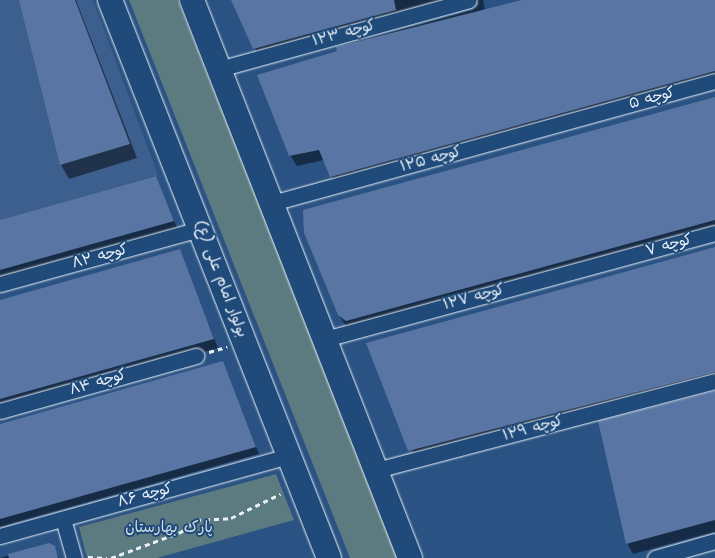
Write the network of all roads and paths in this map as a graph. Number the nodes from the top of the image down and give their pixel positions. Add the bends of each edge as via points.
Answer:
1 (110, 0) edge
2 (192, 0) edge
3 (469, 0) edge
4 (219, 69) junction
5 (715, 82) edge
6 (590, 116) joint
7 (272, 203) junction
8 (200, 229) junction
9 (715, 233) edge
10 (623, 258) joint
11 (0, 284) edge
12 (325, 339) junction
13 (245, 343) junction
14 (196, 356) joint
15 (715, 381) edge
16 (0, 411) edge
17 (289, 456) junction
18 (376, 470) junction
19 (280, 494) dead end
20 (64, 519) junction
21 (0, 536) edge
22 (715, 541) edge
23 (74, 558) edge
24 (111, 558) edge
25 (329, 558) edge
26 (410, 558) edge
27 (655, 558) edge

1 - 8 main road, بولوار امام علی (ع)
2 - 4 main road
3 - 4 street, کوچه ۱۲۳
4 - 7 main road
5 - 6 street, کوچه ۵
6 - 7 street, کوچه ۱۲۵
7 - 12 main road
8 - 11 street, کوچه ۸۲
8 - 13 main road, بولوار امام علی (ع)
9 - 10 street, کوچه ۷
10 - 12 street, کوچه ۱۲۷
12 - 18 main road
13 - 14 path
13 - 17 main road, بولوار امام علی (ع)
14 - 16 street, کوچه ۸۴
15 - 18 street, کوچه ۱۲۹
17 - 20 street, کوچه ۸۶
17 - 25 main road, بولوار امام علی (ع)
18 - 26 main road
19 - 24 path via 242,515 196,520 181,532
20 - 21 street, کوچه ۸۶
20 - 23 street
22 - 27 street

